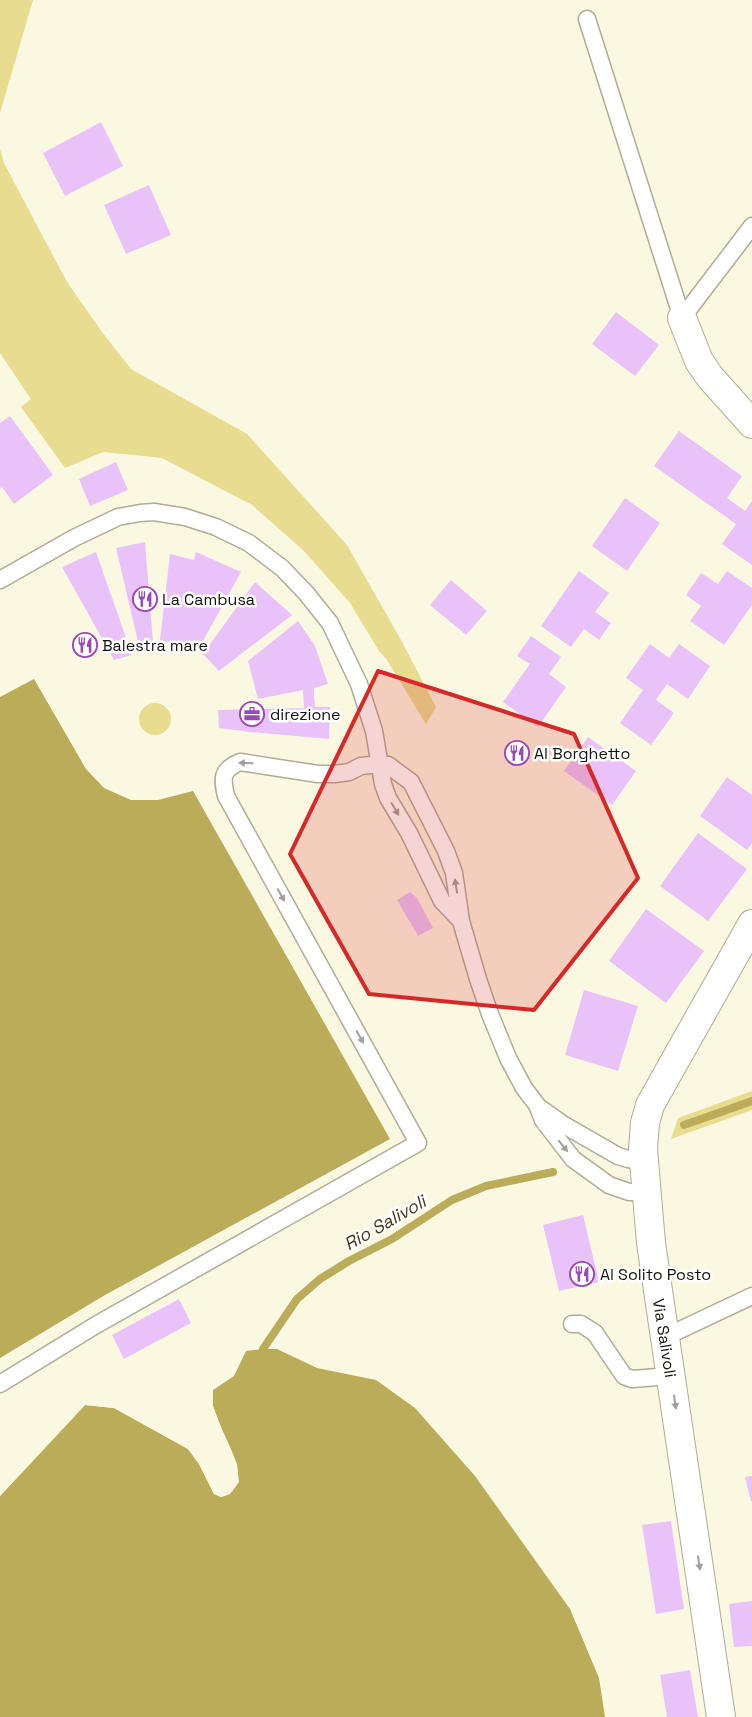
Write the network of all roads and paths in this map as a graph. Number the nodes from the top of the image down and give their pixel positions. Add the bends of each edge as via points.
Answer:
1 (587, 19) dead end
2 (752, 226) edge
3 (682, 318) junction
4 (752, 424) edge
5 (1, 580) edge
6 (379, 764) junction
7 (460, 921) junction
8 (752, 924) edge
9 (537, 1105) junction
10 (643, 1161) junction
11 (646, 1192) junction
12 (752, 1296) edge
13 (572, 1324) dead end
14 (664, 1337) junction
15 (671, 1376) junction
16 (0, 1384) edge
17 (721, 1717) edge

1 - 3 lane
2 - 3 lane
3 - 4 street via 699,361
5 - 6 lane via 74,538 118,517 140,512 184,517 216,527 249,543 282,568 330,624 359,684 374,731
6 -> 7 lane via 388,798 410,833 442,901
7 -> 6 lane via 454,873 420,798 411,782 388,765
6 -> 16 lane via 361,766 349,772 318,774 240,762 225,772 222,781 226,796 418,1143 96,1325
7 - 9 lane via 508,1058
8 - 10 street, Via Salivoli via 650,1105 645,1123
9 - 10 lane via 564,1125 618,1156
9 -> 11 lane via 543,1120 573,1159 609,1185 629,1192
10 - 11 street, Via Salivoli
11 - 14 street, Via Salivoli
12 - 14 lane
13 - 15 lane via 581,1324 595,1333 624,1376 632,1380
14 - 15 street, Via Salivoli
15 -> 17 street, Via Salivoli

